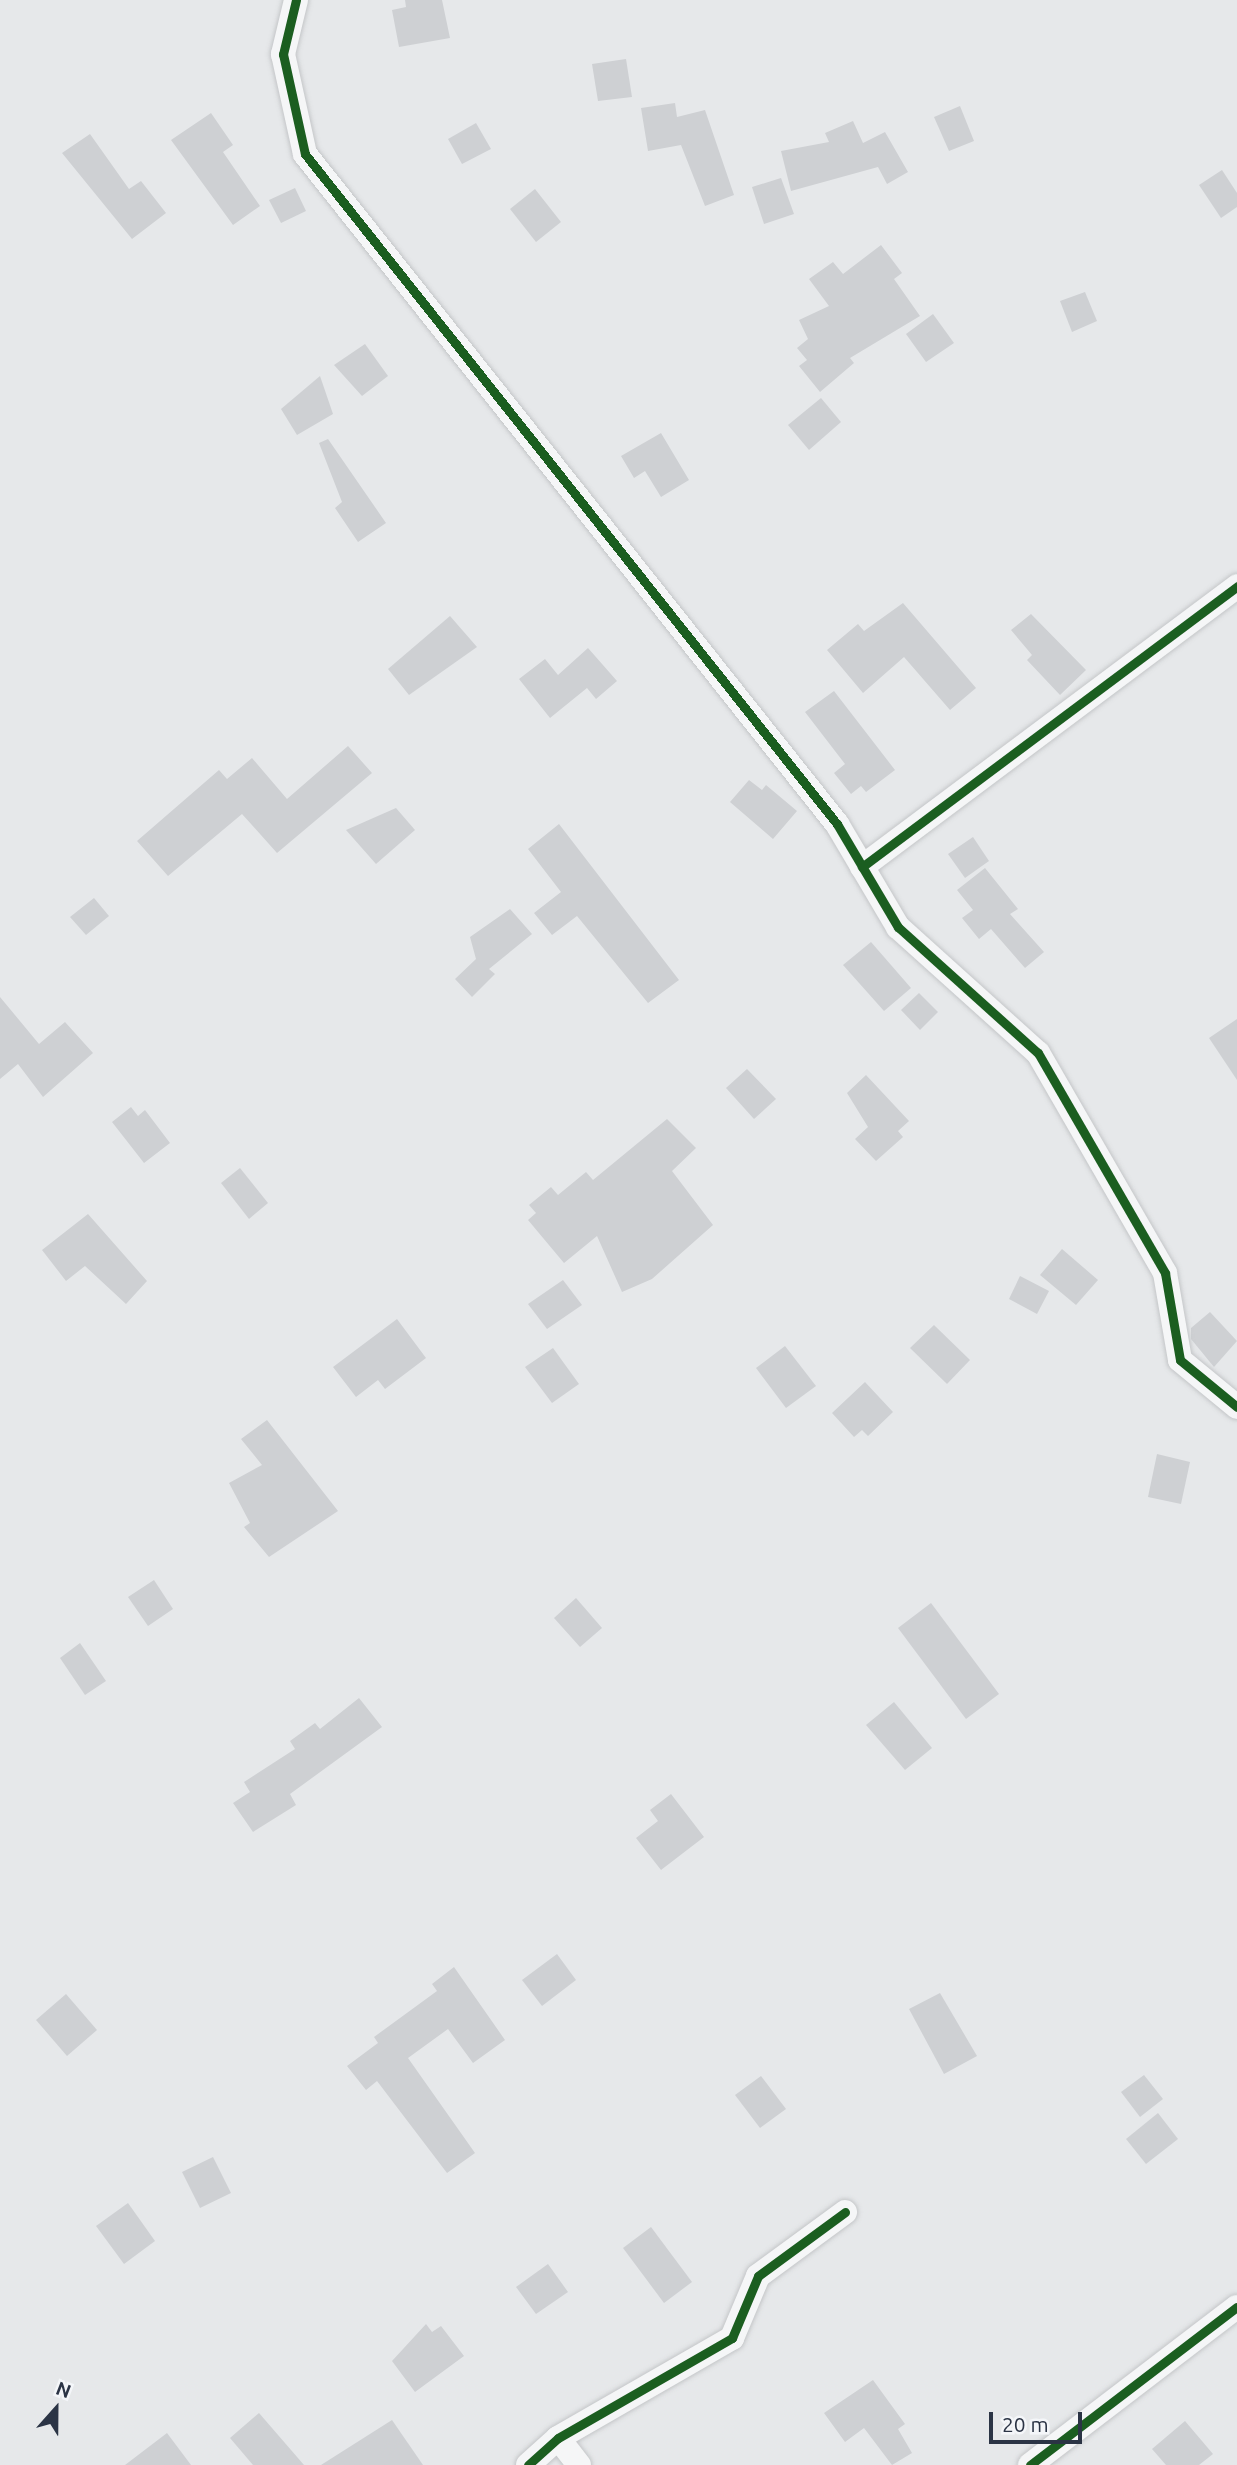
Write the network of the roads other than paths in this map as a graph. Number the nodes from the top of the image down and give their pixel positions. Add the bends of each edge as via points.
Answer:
1 (296, 0) edge
2 (1237, 586) edge
3 (862, 867) junction
4 (1237, 1407) edge
5 (845, 2212) dead end
6 (1237, 2307) edge
7 (558, 2438) junction
8 (528, 2465) edge
9 (579, 2465) edge
10 (1030, 2465) edge

1 - 3 street via 283,54 305,154 837,824
2 - 3 street
3 - 4 street via 898,927 1038,1053 1165,1273 1180,1360
5 - 7 street via 758,2276 732,2338
6 - 10 street
7 - 8 street
7 - 9 street

